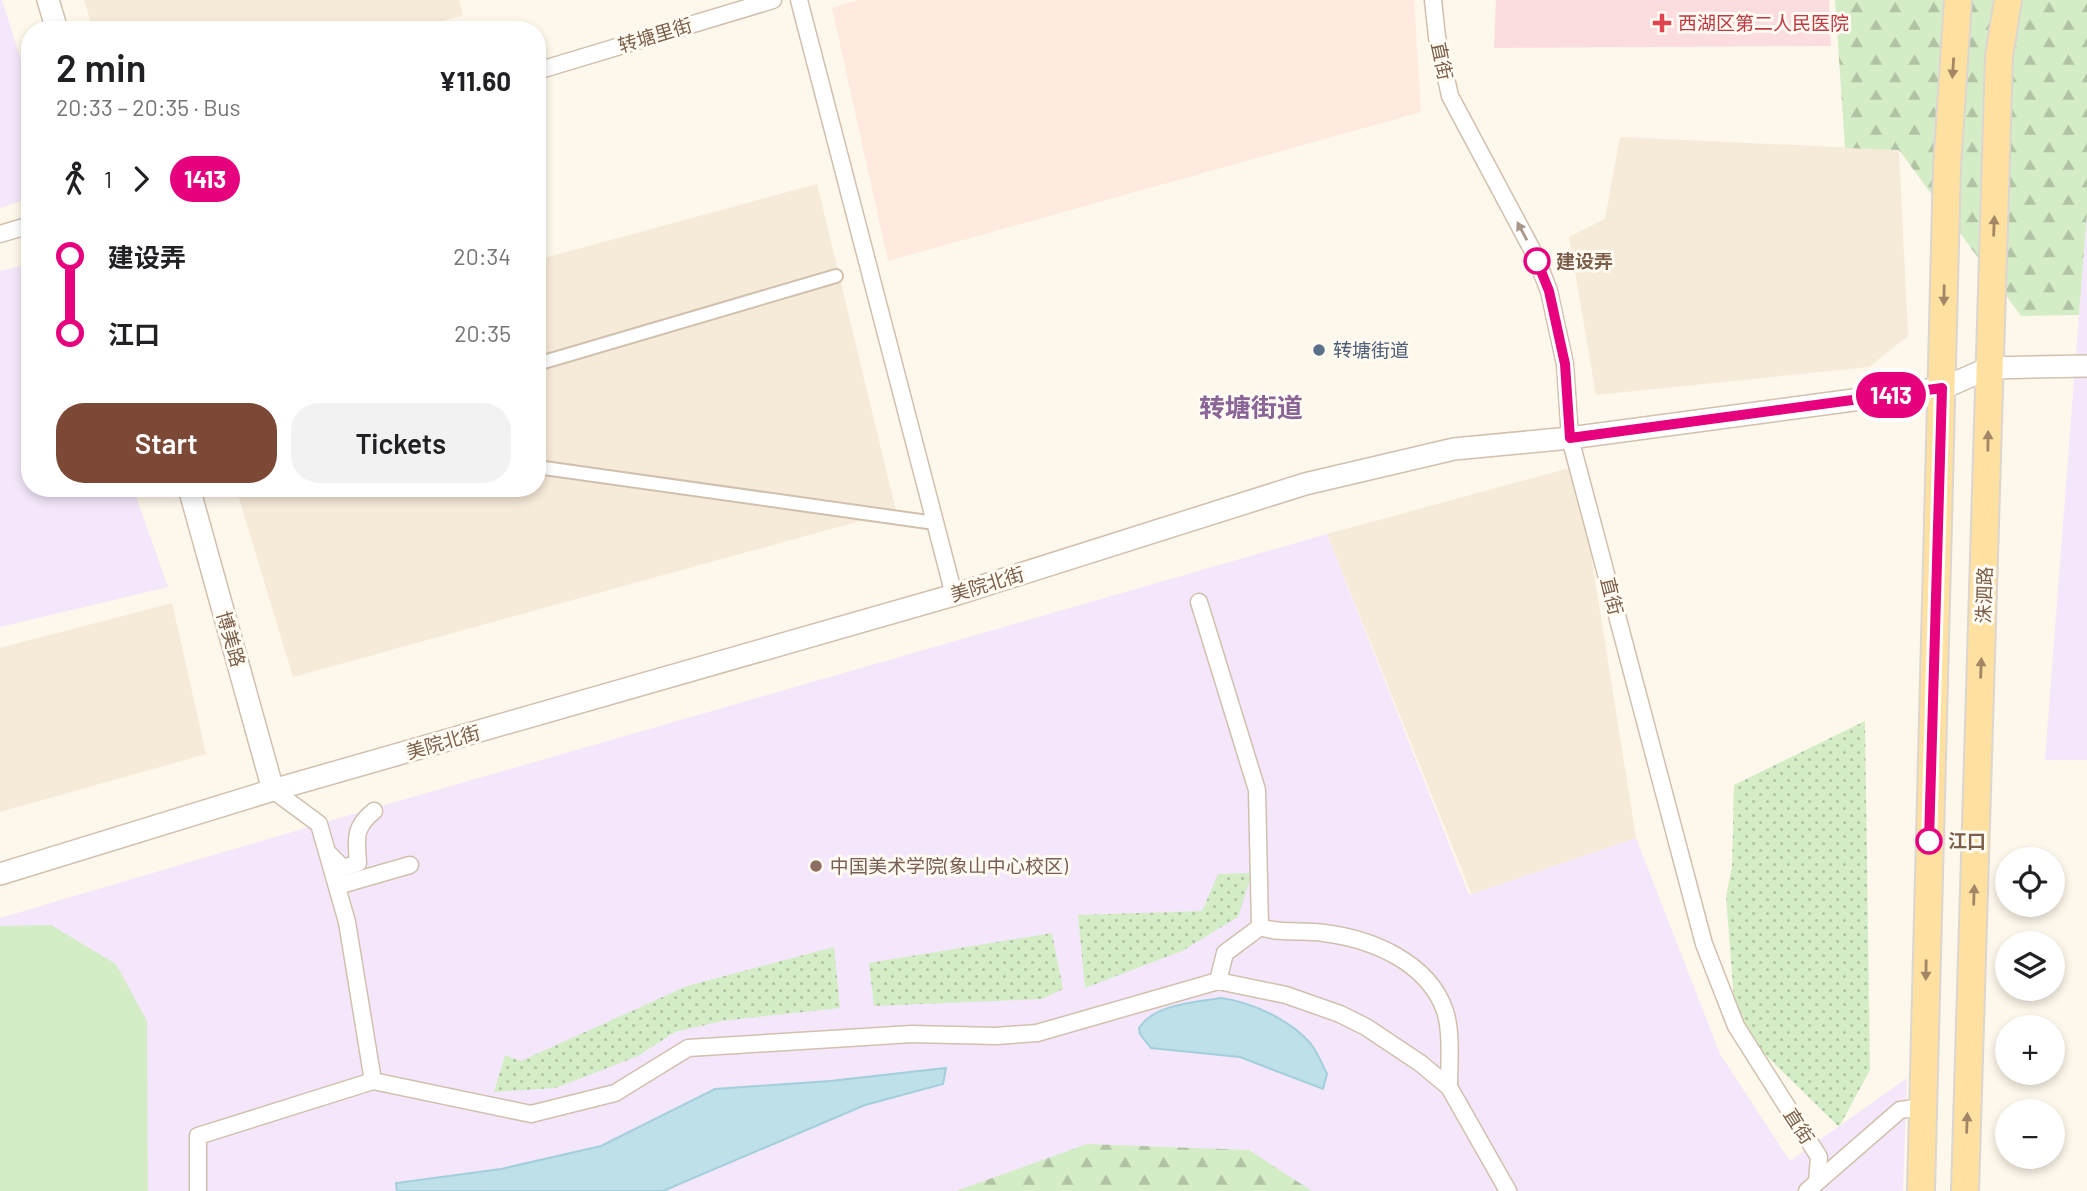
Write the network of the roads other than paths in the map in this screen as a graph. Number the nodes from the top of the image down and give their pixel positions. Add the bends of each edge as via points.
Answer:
1 (48, 0) edge
2 (773, 0) edge
3 (799, 0) edge
4 (1433, 0) edge
5 (1958, 0) edge
6 (2008, 0) edge
7 (54, 21) edge
8 (546, 68) edge
9 (21, 228) edge
10 (0, 234) edge
11 (836, 276) dead end
12 (546, 362) edge
13 (2087, 366) edge
14 (1989, 368) junction
15 (1942, 388) junction
16 (1570, 438) junction
17 (546, 468) edge
18 (192, 497) edge
19 (935, 523) junction
20 (954, 595) junction
21 (1199, 602) dead end
22 (273, 790) junction
23 (374, 811) dead end
24 (327, 852) junction
25 (410, 865) dead end
26 (0, 874) edge
27 (337, 886) junction
28 (1260, 927) junction
29 (1218, 981) junction
30 (373, 1081) junction
31 (1449, 1087) junction
32 (1923, 1107) junction
33 (1812, 1187) edge
34 (198, 1191) edge
35 (1508, 1191) edge
36 (1921, 1191) edge
37 (1965, 1191) edge

1 - 7 street
2 - 8 street, 转塘里街
3 - 19 street
16 -> 4 street, 直街 via 1565,364 1549,291 1536,257 1450,96
5 -> 15 main road via 1947,167
14 -> 6 main road, 洙泗路 via 1999,56
9 - 10 street
11 - 12 street
13 - 14 street
14 - 15 street, 美院北街
37 -> 14 main road, 洙泗路
15 - 16 street, 美院北街
15 -> 32 main road
16 - 20 street, 美院北街 via 1454,449 1305,484
16 - 33 street, 直街 via 1704,944 1736,1026 1819,1157
17 - 19 street
18 - 22 street, 博美路
19 - 20 street
20 - 22 street, 美院北街
21 - 28 street via 1256,790
22 - 24 street via 319,824
22 - 26 street, 美院北街
23 - 24 street via 361,821 356,838 358,863 343,867
24 - 27 street
25 - 27 street
27 - 30 street
28 - 29 street via 1225,953
28 - 31 street via 1364,940 1395,954 1433,987 1446,1013
29 - 30 street via 1037,1033 912,1034 688,1048 615,1093 531,1114
29 - 31 street via 1286,995 1340,1014 1366,1027
30 - 34 street via 198,1136
31 - 35 street
32 - 33 street via 1900,1110
32 - 36 main road

